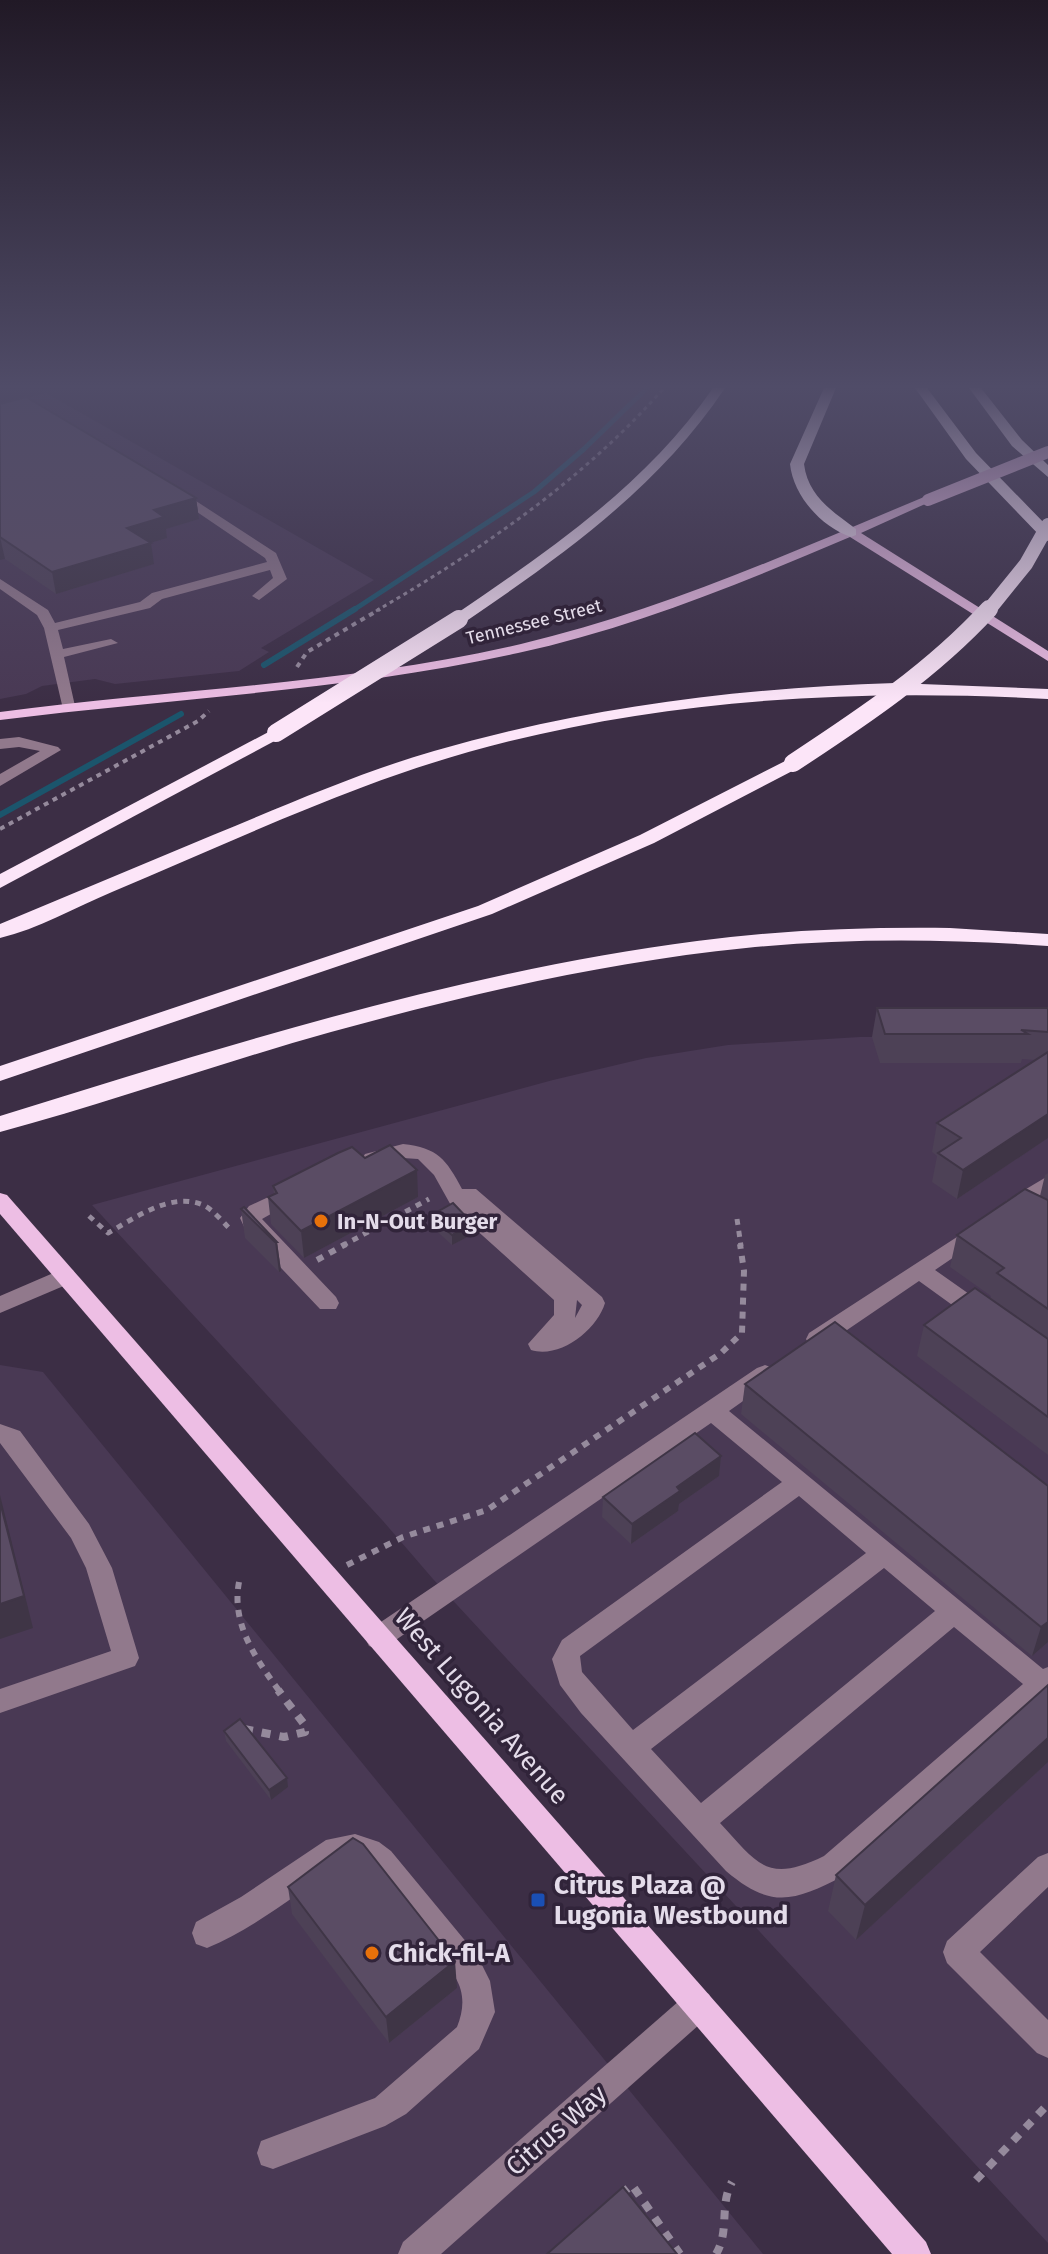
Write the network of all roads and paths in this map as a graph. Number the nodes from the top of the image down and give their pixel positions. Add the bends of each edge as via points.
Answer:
1 (178, 493) edge
2 (551, 493) edge
3 (625, 493) edge
4 (806, 493) edge
5 (945, 493) edge
6 (1007, 493) edge
7 (1048, 525) edge
8 (851, 532) junction
9 (1048, 536) edge
10 (276, 564) junction
11 (0, 583) edge
12 (259, 596) dead end
13 (51, 628) junction
14 (111, 643) dead end
15 (57, 654) junction
16 (1048, 657) edge
17 (297, 667) dead end
18 (1048, 694) edge
19 (215, 705) dead end
20 (68, 706) junction
21 (0, 716) edge
22 (0, 744) edge
23 (48, 749) junction
24 (0, 766) edge
25 (0, 781) edge
26 (0, 829) edge
27 (0, 882) edge
28 (0, 932) edge
29 (1048, 940) edge
30 (0, 1074) edge
31 (0, 1124) edge
32 (353, 1164) edge
33 (442, 1171) junction
34 (1048, 1183) edge
35 (312, 1184) edge
36 (0, 1200) edge
37 (1015, 1205) junction
38 (737, 1219) dead end
39 (1037, 1220) edge
40 (920, 1270) junction
41 (65, 1276) junction
42 (328, 1303) dead end
43 (0, 1305) edge
44 (837, 1325) junction
45 (997, 1325) edge
46 (862, 1344) edge
47 (712, 1410) junction
48 (0, 1433) edge
49 (799, 1483) junction
50 (884, 1553) junction
51 (324, 1577) junction
52 (239, 1582) dead end
53 (954, 1611) junction
54 (378, 1638) junction
55 (1045, 1682) edge
56 (0, 1701) edge
57 (232, 1730) edge
58 (631, 1748) junction
59 (699, 1822) junction
60 (1048, 1867) edge
61 (207, 1933) dead end
62 (698, 2005) junction
63 (1048, 2042) edge
64 (1048, 2104) edge
65 (273, 2153) dead end
66 (976, 2180) dead end
67 (732, 2182) dead end
68 (610, 2204) edge
69 (415, 2254) edge
70 (680, 2254) edge
71 (716, 2254) edge
72 (914, 2254) edge

1 - 10 street
2 - 17 path via 431,577 307,652
3 - 27 highway, bridge via 535,567 276,733
4 - 8 highway
5 - 8 main road, Tennessee Street, bridge
6 - 9 highway
7 - 30 highway, bridge via 1018,575 952,648 915,682 793,763 647,839 485,910
8 - 16 main road
8 - 20 main road, Tennessee Street via 645,612 518,649 337,678
10 - 12 street via 280,579
10 - 13 street
11 - 13 street via 43,613
13 - 15 street
14 - 15 street
15 - 20 street
18 - 28 highway via 790,692 646,709 500,738 357,783
19 - 26 path via 198,721
20 - 21 main road, Tennessee Street
22 - 23 street
23 - 24 street
23 - 25 street
29 - 31 highway via 877,935 652,953 413,1004
32 - 33 street via 413,1151 424,1153
33 - 33 street via 581,1289 594,1303 587,1320 563,1337 539,1344 567,1316 564,1296 460,1204
34 - 37 street
35 - 42 street via 251,1218
36 - 41 main road, West Lugonia Avenue
37 - 39 street
37 - 40 street
38 - 51 path via 744,1271 742,1333 721,1353 487,1510 403,1537
40 - 44 street
40 - 45 street
41 - 43 street
41 - 51 main road, West Lugonia Avenue
44 - 46 street
44 - 47 street
47 - 49 street
47 - 54 street
48 - 56 street via 12,1438 80,1531 99,1568 126,1658
49 - 50 street
49 - 58 street via 571,1648 565,1659 570,1677
50 - 53 street
50 - 58 street
51 - 54 main road, West Lugonia Avenue
52 - 57 path via 234,1594 254,1654 305,1732 289,1739
53 - 55 street
53 - 59 street
54 - 62 main road, West Lugonia Avenue
55 - 59 street via 834,1866 804,1880 781,1886 759,1881
58 - 59 street
60 - 63 street via 958,1952
61 - 65 street via 329,1853 355,1848 381,1861 475,1981 479,2012 468,2038 395,2103
62 - 69 street, Citrus Way
62 - 72 main road, West Lugonia Avenue
64 - 66 path
67 - 71 path via 725,2191 725,2242
68 - 70 path via 632,2185

